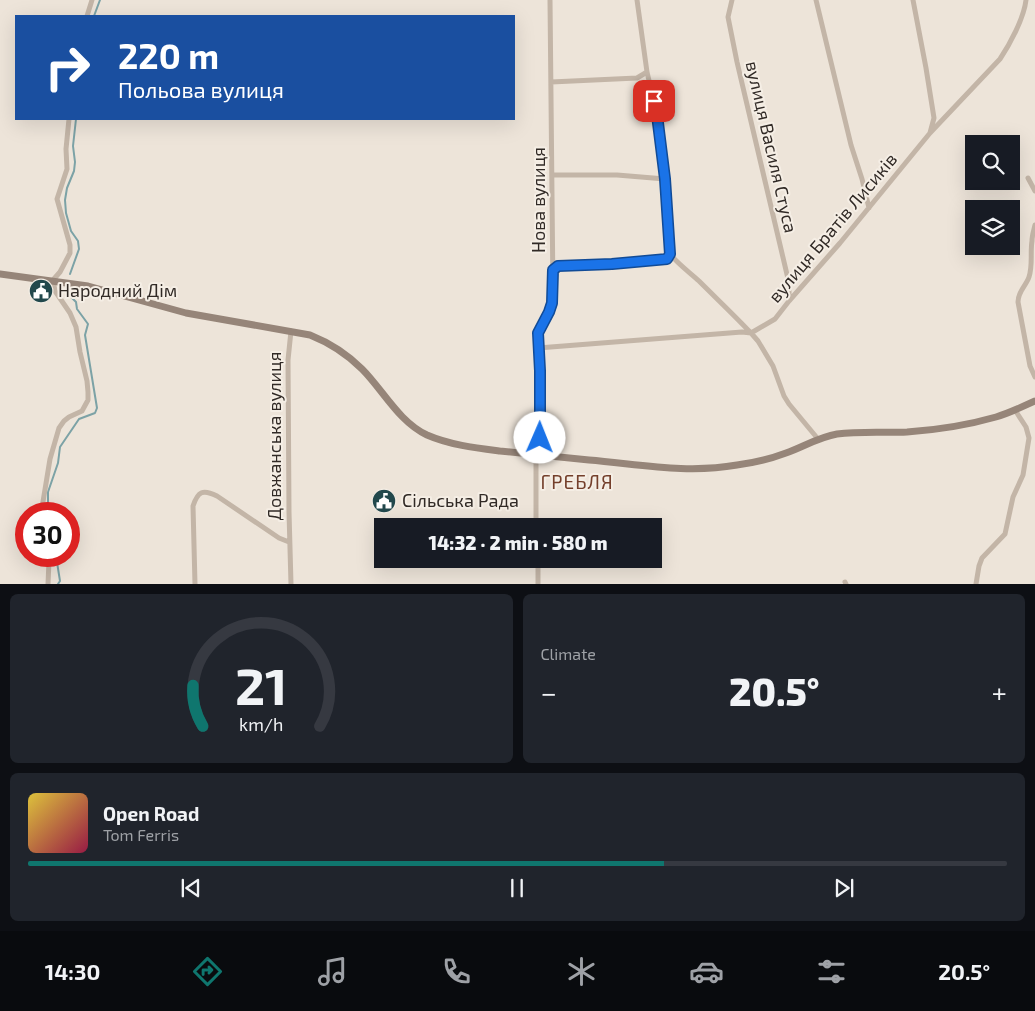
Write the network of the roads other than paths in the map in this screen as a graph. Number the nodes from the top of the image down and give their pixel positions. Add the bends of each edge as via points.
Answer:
1 (92, 0) edge
2 (550, 0) edge
3 (637, 0) edge
4 (732, 0) edge
5 (816, 0) edge
6 (913, 0) edge
7 (1026, 0) edge
8 (87, 15) edge
9 (648, 72) junction
10 (551, 82) junction
11 (69, 120) edge
12 (930, 133) junction
13 (552, 175) junction
14 (1028, 178) dead end
15 (665, 179) junction
16 (1035, 191) edge
17 (869, 208) junction
18 (1035, 225) edge
19 (669, 256) junction
20 (553, 270) junction
21 (0, 274) edge
22 (53, 280) junction
23 (789, 300) junction
24 (291, 331) junction
25 (751, 333) junction
26 (538, 348) junction
27 (1035, 377) edge
28 (1035, 400) edge
29 (1016, 410) junction
30 (818, 440) junction
31 (537, 455) junction
32 (43, 502) edge
33 (536, 518) edge
34 (290, 542) junction
35 (48, 567) edge
36 (538, 568) edge
37 (48, 584) edge
38 (195, 584) edge
39 (291, 584) edge
40 (538, 584) edge
41 (976, 584) edge

1 - 8 street
2 - 10 street, Нова вулиця
3 - 9 street
4 - 23 street, вулиця Василя Стуса via 728,17 789,283
5 - 17 street
6 - 12 street via 934,118
7 - 12 street, вулиця Братів Лисиків via 1000,59
9 - 10 street via 637,78
9 - 15 street
10 - 13 street, Нова вулиця
11 - 22 street via 67,169 57,200 70,253
12 - 17 street, вулиця Братів Лисиків
13 - 15 street
13 - 20 street, Нова вулиця
14 - 16 street
15 - 19 street
17 - 23 street, вулиця Братів Лисиків
18 - 27 street via 1030,274 1018,295 1018,302
19 - 20 street via 612,264 558,266
19 - 25 street
20 - 26 street, Нова вулиця via 552,303 538,333
21 - 22 main road
22 - 24 main road via 88,286 186,313
22 - 32 street via 55,291 76,328 88,400 82,411 69,417 59,428
23 - 25 street, вулиця Братів Лисиків via 774,319
24 - 31 main road via 328,343 347,356 402,416 427,435 456,444
24 - 34 street, Довжанська вулиця via 288,360
25 - 26 street
25 - 30 street via 765,350 784,396
26 - 31 street, Нова вулиця
28 - 29 main road
29 - 30 main road via 936,429 836,434
29 - 41 street via 1029,438 1023,475 1013,497 1005,534 982,558
30 - 31 main road via 772,457 706,469 687,470
31 - 33 street, Нова вулиця
34 - 38 street, Довжанська вулиця via 210,492 199,494 193,506
34 - 39 street, Довжанська вулиця
35 - 37 street
36 - 40 street

